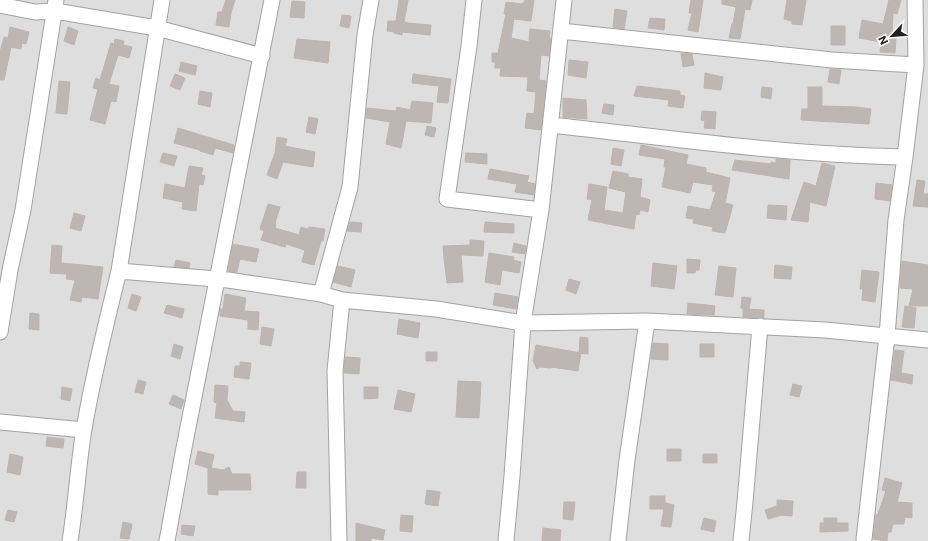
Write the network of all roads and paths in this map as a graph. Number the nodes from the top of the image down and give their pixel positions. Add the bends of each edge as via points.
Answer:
1 (162, 0) edge
2 (272, 0) edge
3 (371, 0) edge
4 (474, 0) edge
5 (564, 0) edge
6 (916, 0) edge
7 (0, 6) edge
8 (56, 6) edge
9 (157, 28) junction
10 (561, 31) junction
11 (262, 56) junction
12 (916, 65) junction
13 (551, 125) junction
14 (905, 157) junction
15 (541, 210) junction
16 (119, 270) junction
17 (217, 278) junction
18 (321, 294) junction
19 (342, 300) junction
20 (647, 321) junction
21 (523, 322) junction
22 (760, 326) junction
23 (0, 332) edge
24 (886, 336) junction
25 (928, 340) edge
26 (0, 422) edge
27 (84, 430) junction
28 (864, 539) dead end
29 (70, 541) edge
30 (167, 541) edge
31 (339, 541) edge
32 (506, 541) edge
33 (618, 541) edge
34 (741, 541) edge

1 - 9 street
2 - 11 street
3 - 18 street via 364,35 350,187
4 - 15 street via 447,199
5 - 10 street
6 - 12 street
7 - 8 street via 35,12
8 - 9 street
8 - 23 street via 23,210
9 - 11 street
9 - 16 street
10 - 12 street via 832,60
10 - 13 street
11 - 17 street
12 - 14 street
13 - 14 street via 711,143 858,156
13 - 15 street
14 - 24 street via 896,220
15 - 21 street
16 - 17 street
16 - 27 street
17 - 18 street
17 - 30 street
18 - 19 street
19 - 21 street via 436,309
19 - 31 street via 335,371
20 - 21 street
20 - 22 street
20 - 33 street
21 - 32 street
22 - 24 street
22 - 34 street
24 - 25 street
24 - 28 street
26 - 27 street
27 - 29 street

